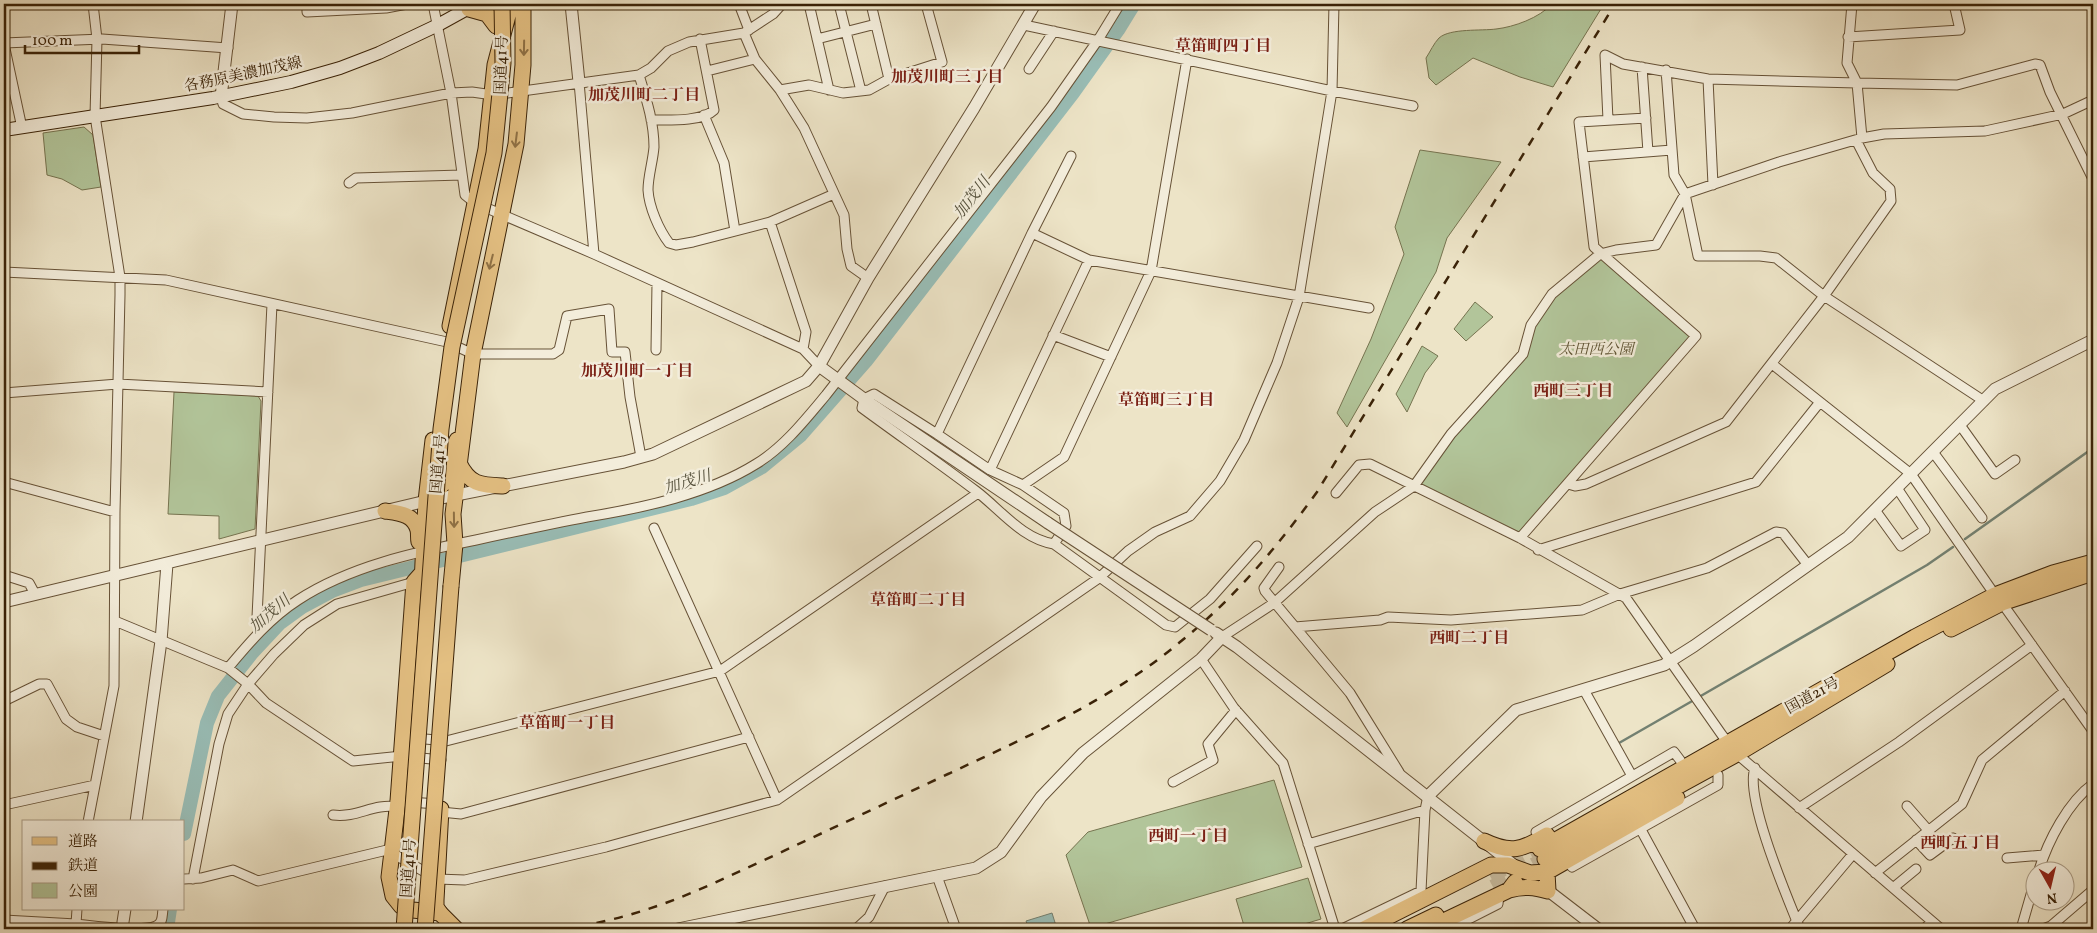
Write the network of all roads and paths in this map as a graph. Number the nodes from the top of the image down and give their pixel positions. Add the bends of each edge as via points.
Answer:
1 (93, 4) edge
2 (232, 4) edge
3 (307, 4) edge
4 (407, 4) edge
5 (433, 4) edge
6 (495, 4) edge
7 (502, 4) edge
8 (506, 4) edge
9 (511, 4) edge
10 (523, 4) edge
11 (571, 4) edge
12 (739, 4) edge
13 (782, 4) edge
14 (809, 4) edge
15 (839, 4) edge
16 (871, 4) edge
17 (926, 4) edge
18 (1035, 4) edge
19 (1120, 4) edge
20 (1334, 4) edge
21 (1852, 4) edge
22 (1954, 4) edge
23 (472, 6) edge
24 (876, 24) junction
25 (1024, 24) junction
26 (438, 25) junction
27 (496, 26) junction
28 (1054, 31) junction
29 (747, 32) junction
30 (846, 32) junction
31 (1848, 37) junction
32 (97, 39) junction
33 (700, 39) junction
34 (817, 39) junction
35 (1101, 41) junction
36 (4, 44) edge
37 (228, 48) junction
38 (756, 59) junction
39 (1187, 60) junction
40 (495, 65) junction
41 (1642, 67) junction
42 (1029, 69) dead end
43 (1666, 70) junction
44 (707, 71) junction
45 (639, 75) junction
46 (889, 79) junction
47 (1708, 79) junction
48 (579, 82) junction
49 (1857, 83) junction
50 (780, 90) junction
51 (829, 90) junction
52 (522, 91) junction
53 (861, 91) junction
54 (1332, 91) junction
55 (451, 93) junction
56 (492, 95) junction
57 (221, 97) junction
58 (2093, 100) edge
59 (1413, 106) dead end
60 (2063, 114) junction
61 (704, 115) junction
62 (95, 116) junction
63 (1646, 118) junction
64 (651, 120) junction
65 (1608, 120) junction
66 (22, 128) junction
67 (4, 130) edge
68 (1859, 139) junction
69 (1672, 150) junction
70 (1648, 152) junction
71 (1071, 156) dead end
72 (1583, 157) junction
73 (462, 175) junction
74 (2093, 179) edge
75 (349, 183) dead end
76 (1713, 185) junction
77 (472, 193) junction
78 (834, 194) junction
79 (1685, 194) junction
80 (503, 214) junction
81 (770, 222) junction
82 (735, 231) junction
83 (1032, 232) junction
84 (594, 254) junction
85 (1600, 254) junction
86 (1089, 260) junction
87 (1151, 271) junction
88 (4, 272) edge
89 (120, 277) junction
90 (868, 278) junction
91 (657, 283) junction
92 (1824, 296) junction
93 (1299, 297) junction
94 (272, 304) junction
95 (1369, 308) dead end
96 (1053, 335) junction
97 (2093, 340) edge
98 (447, 342) junction
99 (803, 349) junction
100 (656, 350) dead end
101 (473, 354) junction
102 (1111, 357) junction
103 (1772, 364) junction
104 (819, 366) junction
105 (840, 381) junction
106 (118, 384) junction
107 (268, 392) junction
108 (4, 394) edge
109 (468, 397) junction
110 (861, 397) junction
111 (1984, 401) junction
112 (1820, 402) junction
113 (1960, 425) junction
114 (937, 434) junction
115 (1933, 452) junction
116 (641, 458) junction
117 (2015, 460) dead end
118 (459, 463) junction
119 (990, 470) junction
120 (1910, 474) junction
121 (4, 482) edge
122 (1568, 484) junction
123 (1023, 485) junction
124 (503, 486) junction
125 (1414, 486) junction
126 (1897, 488) junction
127 (978, 493) junction
128 (1336, 493) dead end
129 (455, 496) junction
130 (426, 501) junction
131 (1875, 510) junction
132 (385, 511) junction
133 (115, 512) junction
134 (1982, 518) dead end
135 (654, 528) dead end
136 (1520, 538) junction
137 (261, 541) junction
138 (1054, 544) junction
139 (1257, 546) dead end
140 (455, 547) junction
141 (1538, 550) junction
142 (2093, 562) edge
143 (167, 564) junction
144 (1808, 565) junction
145 (1279, 567) dead end
146 (455, 568) junction
147 (421, 569) junction
148 (2093, 573) edge
149 (4, 575) edge
150 (114, 575) junction
151 (1099, 578) junction
152 (35, 594) junction
153 (1620, 594) junction
154 (1999, 599) junction
155 (4, 602) edge
156 (1274, 603) junction
157 (115, 621) junction
158 (1295, 627) junction
159 (261, 630) junction
160 (1222, 637) junction
161 (161, 641) junction
162 (2032, 645) junction
163 (1201, 658) junction
164 (1670, 660) junction
165 (228, 668) junction
166 (720, 671) junction
167 (248, 684) junction
168 (1584, 690) junction
169 (2065, 692) junction
170 (4, 701) edge
171 (1236, 710) junction
172 (2093, 731) edge
173 (104, 736) junction
174 (404, 737) junction
175 (749, 737) junction
176 (446, 741) junction
177 (1737, 752) junction
178 (402, 756) junction
179 (445, 760) junction
180 (1680, 760) junction
181 (1718, 775) junction
182 (1632, 776) junction
183 (1403, 778) junction
184 (1173, 782) dead end
185 (2093, 784) edge
186 (95, 786) junction
187 (1428, 796) junction
188 (777, 800) junction
189 (398, 804) junction
190 (4, 805) edge
191 (1907, 806) dead end
192 (441, 808) junction
193 (1799, 808) junction
194 (1425, 810) junction
195 (333, 815) dead end
196 (88, 820) edge
197 (136, 820) edge
198 (1640, 828) junction
199 (1928, 830) junction
200 (1953, 838) dead end
201 (1916, 840) junction
202 (1484, 841) junction
203 (1308, 844) junction
204 (392, 851) junction
205 (1540, 853) junction
206 (1853, 854) junction
207 (2044, 856) junction
208 (2007, 858) dead end
209 (1566, 860) junction
210 (2043, 860) edge
211 (1516, 867) junction
212 (1916, 869) dead end
213 (1875, 873) junction
214 (937, 876) junction
215 (188, 879) edge
216 (437, 879) junction
217 (1496, 883) junction
218 (886, 886) junction
219 (1893, 888) junction
220 (2093, 890) edge
221 (1548, 891) junction
222 (77, 910) edge
223 (125, 910) edge
224 (163, 910) edge
225 (2026, 910) edge
226 (440, 914) junction
227 (4, 920) edge
228 (123, 922) dead end
229 (1932, 922) junction
230 (76, 924) junction
231 (1799, 926) edge
232 (396, 929) edge
233 (404, 929) edge
234 (408, 929) edge
235 (425, 929) edge
236 (456, 929) edge
237 (678, 929) edge
238 (856, 929) edge
239 (956, 929) edge
240 (1335, 929) edge
241 (1342, 929) edge
242 (1364, 929) edge
243 (1380, 929) edge
244 (1408, 929) edge
245 (1427, 929) edge
246 (1449, 929) edge
247 (1598, 929) edge
248 (1695, 929) edge
249 (1790, 929) edge
250 (1924, 929) edge
251 (1941, 929) edge
252 (2021, 929) edge
253 (2043, 929) edge

1 - 32 street
2 - 37 street
3 - 4 street via 307,12
5 - 26 street
6 - 27 main road
7 - 233 main road, 国道41号, bridge via 503,63 495,144 452,347 440,439
8 - 234 main road, 国道41号, bridge via 507,54 500,132 460,327 446,420
9 - 40 main road
10 -> 52 main road
11 - 48 street
12 - 29 street
13 - 29 street via 774,14
14 - 34 street
15 - 30 street
16 - 24 street
17 - 46 street via 942,62
18 - 25 street
19 - 35 street
20 - 54 street
21 - 31 street
22 - 31 street via 1960,30
23 - 26 main road, 各務原美濃加茂線
23 - 27 main road via 487,14
24 - 30 street
24 - 46 street
25 - 28 street
25 - 90 street
26 - 55 street
26 - 57 main road, 各務原美濃加茂線 via 340,68
27 - 40 main road
28 - 35 street
28 - 42 street
29 - 33 street
29 - 38 street
30 - 34 street
30 - 53 street
31 - 49 street via 1847,63
32 - 36 street
32 - 37 street
32 - 62 street
33 - 44 street
33 - 45 street via 668,50 651,68
34 - 51 street
35 - 39 street
35 - 105 street
36 - 66 street
37 - 57 street
38 - 44 street
38 - 50 street
39 - 54 street
39 - 87 street
40 - 56 main road
41 - 43 street
41 - 63 street
41 - 65 street via 1623,64 1605,55
43 - 47 street
43 - 69 street
44 - 61 street via 714,110
45 - 48 street
45 - 64 street
46 - 53 street
47 - 49 street
47 - 76 street
48 - 52 street
48 - 84 street
49 - 60 street via 1956,85 2035,64 2040,65
49 - 68 street
50 - 51 street via 809,85
50 - 78 street via 804,128
51 - 53 street via 843,93
52 - 56 street
52 -> 80 main road
54 - 59 street
54 - 93 street
55 - 56 street
55 - 57 street via 352,113 306,118 243,114 223,104
55 - 73 street
56 - 77 main road via 486,149
57 - 62 main road, 各務原美濃加茂線
58 - 60 street
60 - 68 street via 1985,132 1884,134
60 - 74 street
61 - 64 street via 679,120
61 - 82 street via 724,162
62 - 66 main road, 各務原美濃加茂線
62 - 89 street
63 - 65 street
63 - 70 street
64 - 82 street via 654,146 648,190 653,211 669,244 693,242
65 - 72 street via 1579,122
66 - 67 main road, 各務原美濃加茂線
68 - 76 street
68 - 92 street via 1873,173 1890,189 1891,201
69 - 70 street
69 - 79 street via 1674,175
70 - 72 street
71 - 83 street
72 - 85 street via 1594,247
73 - 75 street via 356,178
73 - 77 street
76 - 79 street
77 - 80 street
77 - 98 main road
78 - 81 street
78 - 90 street via 844,215 851,266
79 - 85 street via 1656,245
79 - 92 street via 1698,256 1776,258
80 - 84 street
80 -> 101 main road
81 - 82 street
81 - 99 street via 806,332
83 - 86 street
83 - 114 street
84 - 91 street
85 - 122 street via 1696,336
85 - 125 street via 1552,294 1531,325 1523,354 1451,434
86 - 87 street
86 - 96 street
87 - 93 street
87 - 102 street
88 - 89 street
89 - 94 street via 166,280
89 - 106 street
90 - 104 street
91 - 99 street
91 - 100 street
92 - 103 street
92 - 111 street
93 - 95 street
93 - 151 street via 1277,363 1244,440 1220,482 1190,516 1155,532
94 - 98 street
94 - 107 street
96 - 102 street
96 - 119 street
97 - 111 street via 1996,389
98 - 101 street
98 - 130 main road
99 - 104 street
101 - 109 main road
101 - 116 street via 553,354 559,350 567,316 609,309 612,352 625,352
102 - 123 street via 1064,457
103 - 112 street
103 - 122 street via 1726,422 1586,484
104 - 105 street
104 - 116 street via 806,381
105 - 110 street
105 - 140 street via 793,434 757,464 729,479 633,510
106 - 107 street
106 - 108 street
106 - 133 street
107 - 137 street
109 - 118 main road
109 - 130 main road via 462,411 459,434 447,463 445,482
110 - 114 street via 874,394
110 - 127 street via 862,408
110 - 160 street, bridge
111 - 113 street
112 - 120 street
112 - 141 street via 1756,482
113 - 115 street
113 - 117 street via 1995,474
114 - 119 street
115 - 120 street
115 - 134 street
116 - 124 street
118 - 124 main road via 478,484
118 - 129 main road
119 - 123 street
120 - 126 street
120 - 154 street
121 - 133 street
122 - 136 street
123 - 138 street via 1064,513 1066,526
124 - 129 street
125 - 128 street via 1370,464 1359,465
125 - 136 street
125 - 156 street via 1375,512
126 - 131 street
126 - 131 street via 1925,530 1901,546
127 - 138 street via 1028,536
127 - 166 street
129 - 130 street
129 -> 140 main road
129 - 147 main road via 442,505
130 - 132 street
130 - 147 main road
131 - 144 street via 1848,537
132 - 137 street
132 - 147 main road via 405,514 413,521 418,530
133 - 150 street
135 - 166 street
136 - 141 street
137 - 143 street
137 - 159 street via 256,617
138 - 151 street
139 - 151 street via 1210,599 1175,627 1166,625
140 - 146 main road
140 - 147 street
141 - 153 street
142 - 154 main road, 国道21号 via 2054,573
143 - 150 street
143 - 161 street
144 - 153 street via 1783,533 1776,532 1707,568
144 - 164 street
145 - 156 street via 1264,588
146 - 176 main road
146 - 235 main road, bridge
147 - 159 street via 399,557 328,583 297,600
147 - 167 street via 337,604 304,625
147 - 174 main road
147 - 232 main road
148 - 154 main road, 国道21号
149 - 152 street via 29,583
150 - 152 street
150 - 157 street
151 - 188 street
152 - 155 street
153 - 158 street via 1582,610 1451,620 1388,617
153 - 164 street
154 - 162 street
154 - 177 main road, 国道21号
154 - 177 main road, 国道21号 via 1820,691 1791,698
156 - 158 street
156 - 160 street
157 - 161 street
157 - 173 street via 114,686
158 - 183 street via 1350,693
159 - 165 street
160 - 163 street
160 - 183 street
161 - 165 street
161 - 197 street
162 - 169 street
162 - 193 street via 1899,742
163 - 171 street
163 - 214 street via 1083,752 1041,797 1001,852 976,868
164 - 168 street via 1664,665
164 - 177 street
165 - 167 street
166 - 175 street
166 - 176 street
167 - 178 street via 266,703 353,761
167 - 215 street via 228,714
168 - 182 street
168 - 187 street via 1516,710
169 - 172 street
169 - 199 street via 1982,760 1962,804
170 - 173 street via 39,684 46,684 66,719 77,727
171 - 184 street via 1208,744 1213,760
171 - 203 street via 1283,763
173 - 186 street
174 - 176 street
174 - 178 main road
175 - 188 street
175 - 192 street via 461,814
176 - 179 main road
177 - 180 main road
177 - 181 main road
177 - 193 street
177 - 205 main road, 国道21号
177 - 231 street via 1752,775 1762,823
178 - 179 street
178 - 189 main road
179 - 192 main road
180 - 182 street via 1674,752
180 - 205 main road
181 - 198 street via 1718,784
181 - 209 main road
182 - 205 street via 1536,832
183 - 187 street
185 - 207 street via 2080,793
186 - 190 street
186 - 196 street
187 - 194 street
187 - 202 street
188 - 216 street via 623,842 464,880
189 - 192 street
189 - 195 street via 380,805 353,815
189 - 204 main road
191 - 199 street
192 - 216 main road
193 - 206 street
194 - 203 street
194 - 241 street via 1421,891
198 - 209 street via 1572,867
198 - 248 street
199 - 201 street
200 - 201 street via 1930,855
201 - 213 street
202 - 205 main road via 1498,848
202 - 211 street
202 - 217 main road
203 - 240 street
204 - 215 street via 258,881 233,870
204 - 216 street
204 - 226 main road via 389,876 393,896 402,906 412,910
205 - 209 main road
205 - 211 main road via 1516,859
205 - 211 main road via 1530,873
205 - 221 main road
206 - 213 street
206 - 231 street
207 - 208 street
207 - 210 street
211 - 217 main road
211 - 217 main road via 1516,881
211 - 221 street
212 - 219 street
213 - 219 street
214 - 218 street
214 - 239 street
216 - 226 main road via 436,907
217 - 221 main road
217 - 242 main road
217 - 243 main road
217 - 244 main road
217 - 245 main road
217 - 246 street via 1498,904
218 - 237 street
218 - 238 street via 869,917
219 - 229 street
220 - 253 street via 2051,926
221 - 247 street
222 - 230 street
223 - 228 street
224 - 230 street via 162,921 156,926
225 - 252 street
226 - 236 main road
227 - 230 street
229 - 250 street
229 - 251 street
231 - 249 street

